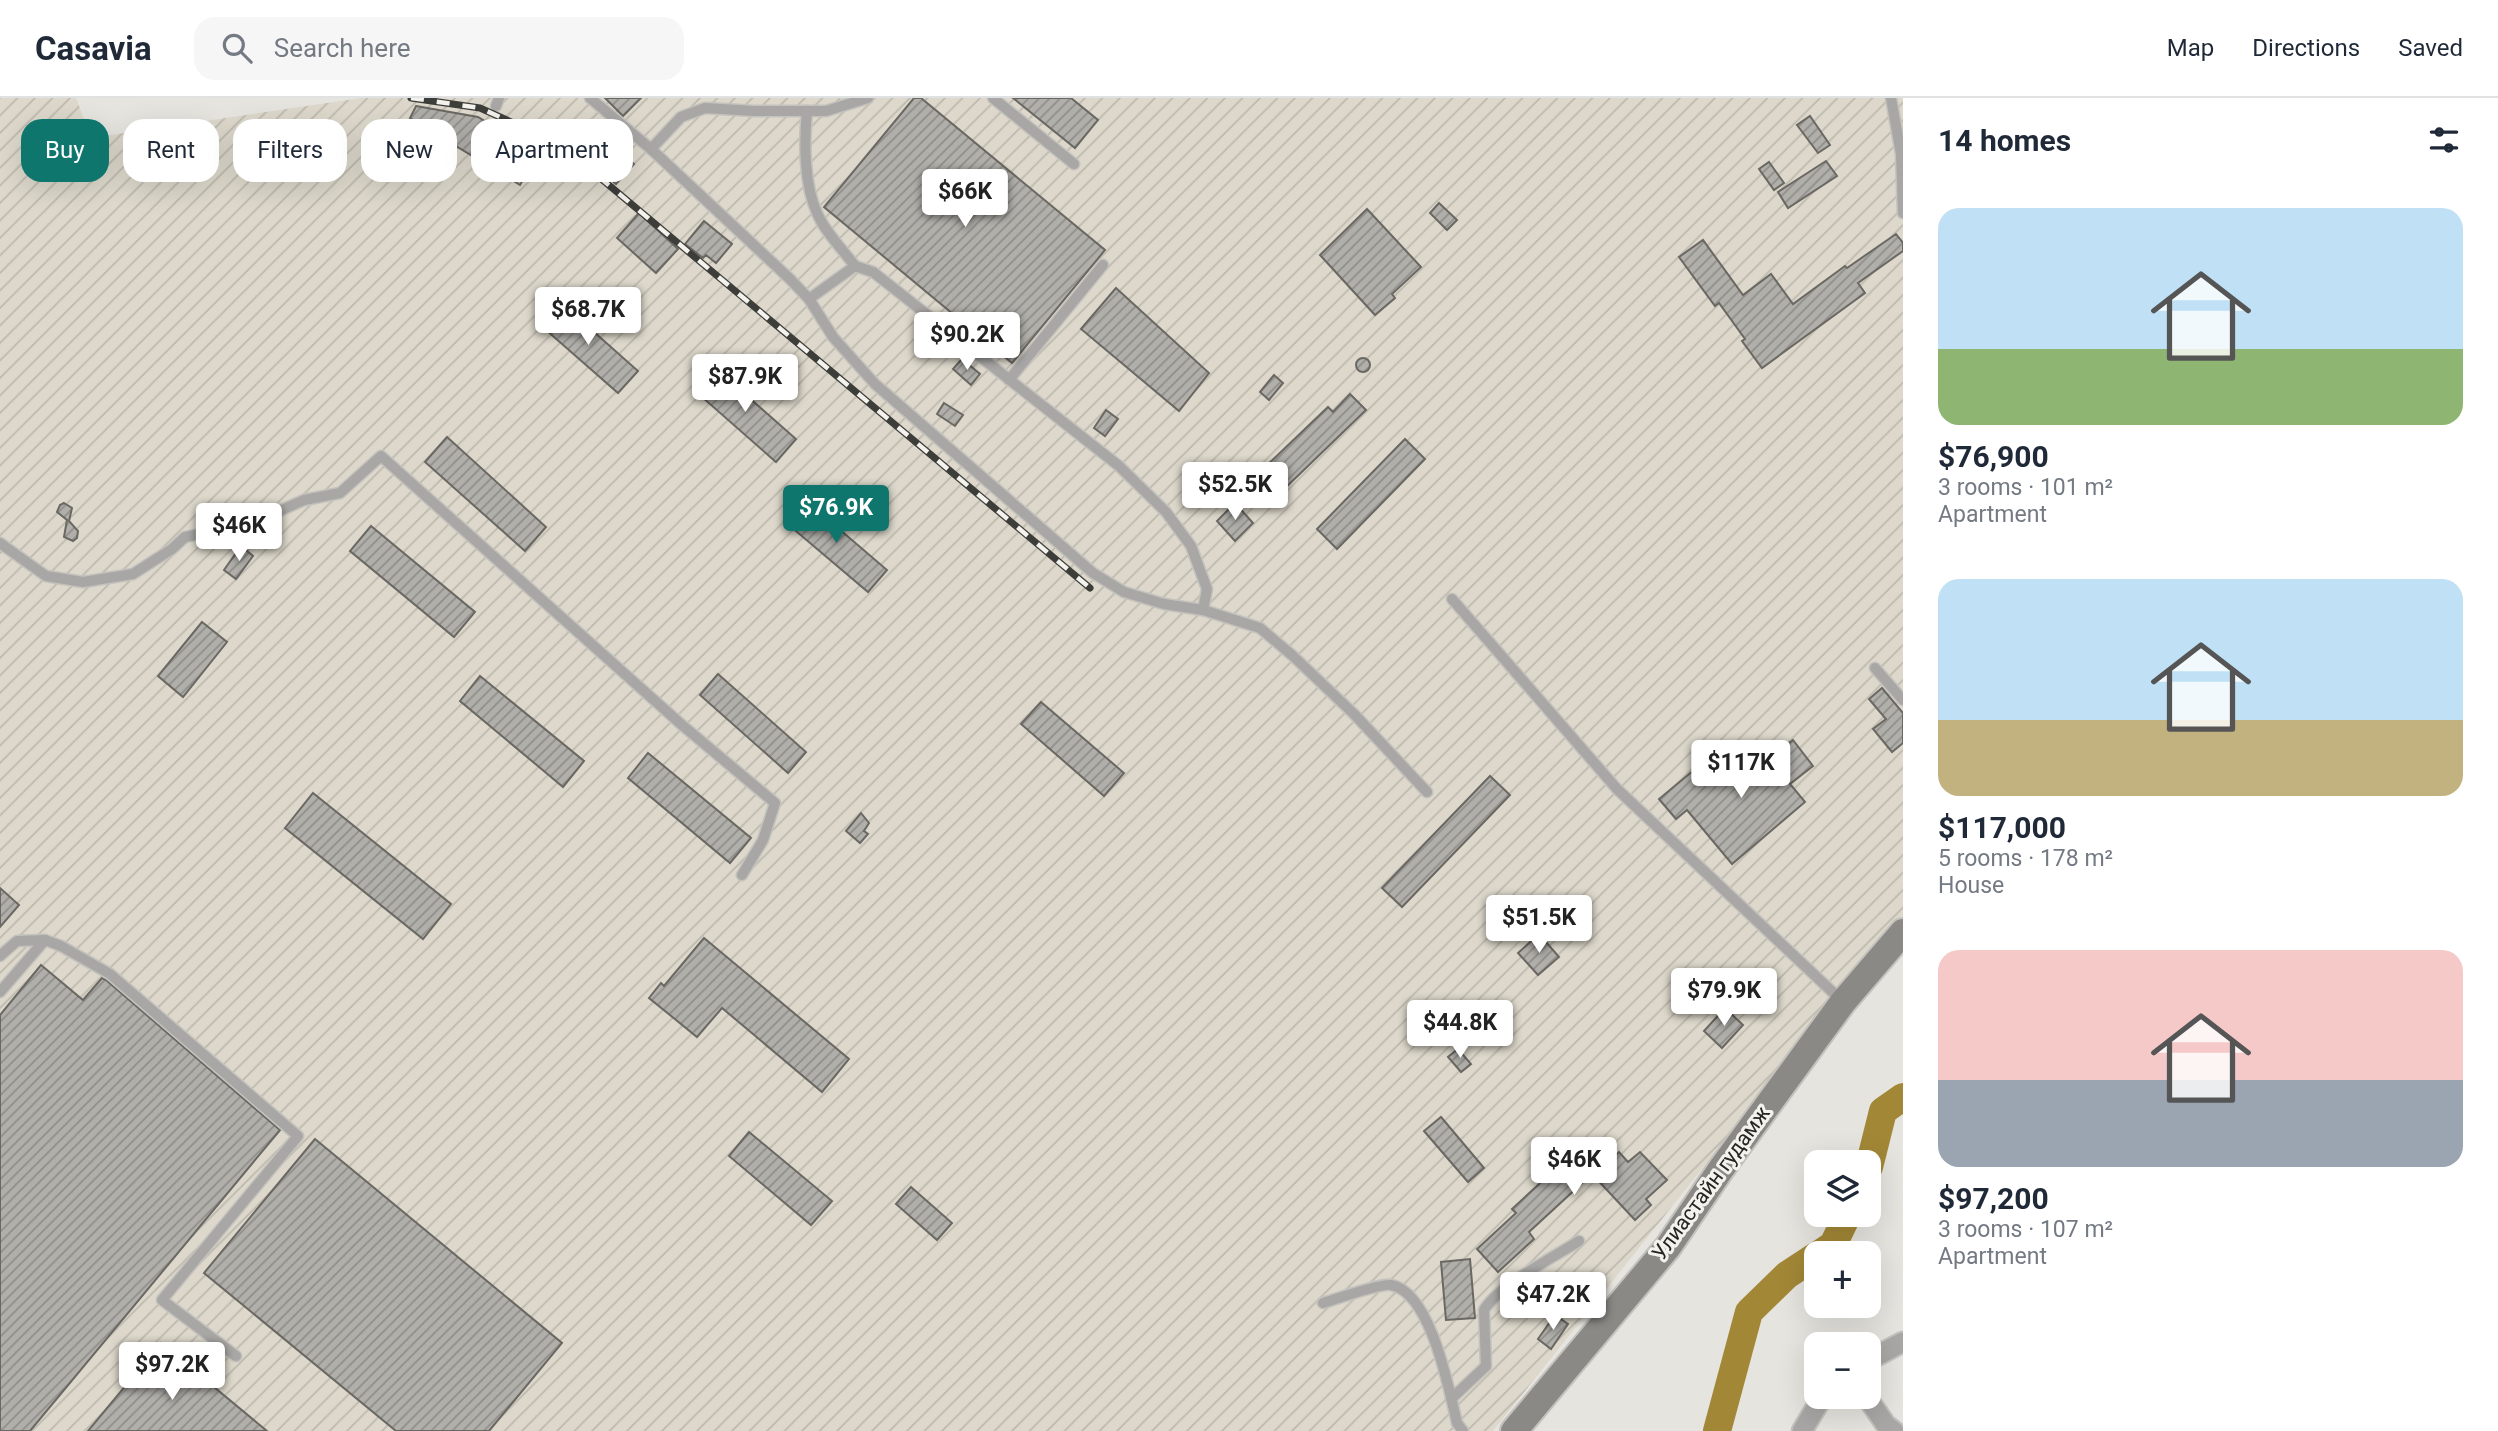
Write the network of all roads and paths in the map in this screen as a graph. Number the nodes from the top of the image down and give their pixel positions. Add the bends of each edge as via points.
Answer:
1 (590, 98) edge
2 (868, 98) edge
3 (993, 98) edge
4 (1891, 98) edge
5 (807, 111) junction
6 (651, 149) junction
7 (1074, 164) dead end
8 (1903, 213) edge
9 (1103, 265) dead end
10 (855, 266) junction
11 (809, 299) junction
12 (1009, 380) junction
13 (0, 543) edge
14 (1452, 599) dead end
15 (1203, 610) junction
16 (1875, 668) dead end
17 (1903, 700) edge
18 (1427, 792) dead end
19 (742, 875) dead end
20 (1903, 932) edge
21 (45, 940) junction
22 (0, 956) edge
23 (0, 992) edge
24 (1843, 1002) junction
25 (1579, 1241) dead end
26 (1322, 1303) dead end
27 (1903, 1342) edge
28 (1881, 1354) edge
29 (236, 1356) dead end
30 (1451, 1399) junction
31 (1815, 1409) edge
32 (1875, 1409) edge
33 (1463, 1431) edge
34 (1514, 1431) edge
35 (1802, 1431) edge
36 (1895, 1431) edge

1 - 6 lane
2 - 5 lane via 826,111
3 - 7 lane
4 - 8 lane via 1901,154
5 - 6 lane via 705,108 681,117
5 - 10 lane via 807,174 817,213
6 - 11 lane
9 - 12 lane
10 - 11 lane
10 - 12 lane via 873,272
11 - 15 lane via 833,337 875,384 1093,573 1124,592
12 - 15 lane via 1119,466 1166,512 1191,546 1207,589
13 - 19 lane via 46,576 83,582 133,574 185,537 250,524 304,500 340,493 381,456 775,803 763,840
14 - 24 lane via 1617,789
15 - 18 lane via 1241,620 1272,636
16 - 17 lane
20 - 24 main road, Улиастайн гудамж
21 - 22 lane via 17,941
21 - 23 lane
21 - 29 lane via 110,974 298,1136 162,1300
24 - 34 main road, Улиастайн гудамж via 1668,1247
25 - 30 lane via 1489,1302 1484,1310 1486,1366
26 - 30 lane via 1390,1284 1404,1290 1416,1300 1441,1355
27 - 28 street
30 - 33 lane
31 - 35 street
32 - 36 street

